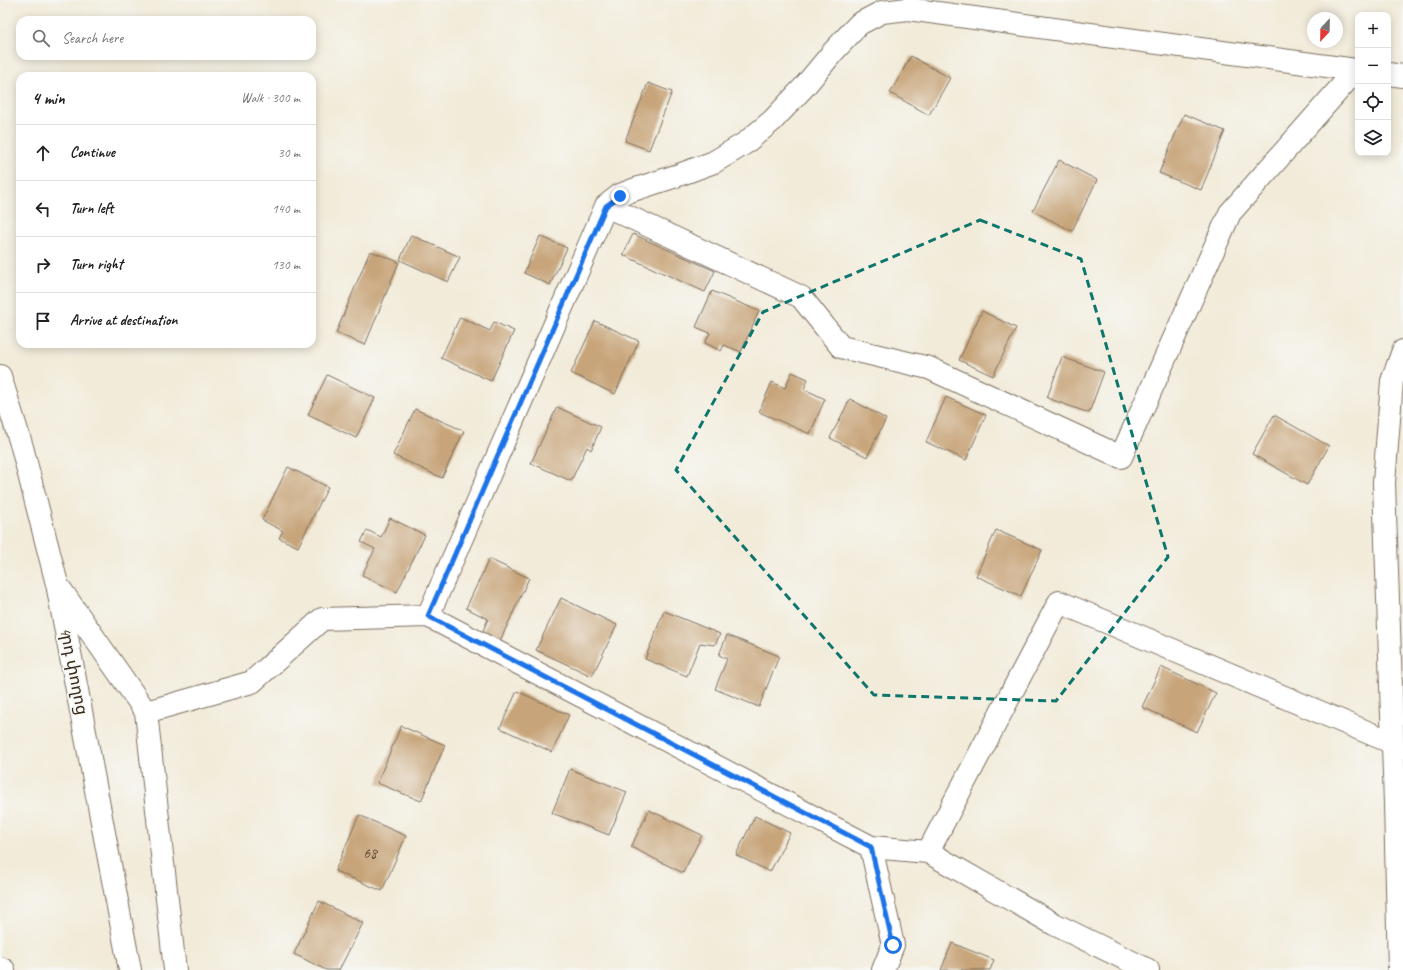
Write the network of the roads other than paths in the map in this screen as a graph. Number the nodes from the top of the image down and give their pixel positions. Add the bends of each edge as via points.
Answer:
1 (1355, 70) edge
2 (1355, 72) edge
3 (1391, 74) edge
4 (1403, 76) edge
5 (606, 206) junction
6 (1403, 351) edge
7 (0, 376) edge
8 (57, 584) junction
9 (428, 616) junction
10 (146, 712) junction
11 (1393, 743) junction
12 (871, 847) junction
13 (928, 852) junction
14 (0, 968) edge
15 (4, 970) edge
16 (130, 970) edge
17 (175, 970) edge
18 (883, 970) edge
19 (1148, 970) edge
20 (1399, 970) edge

1 - 5 street via 908,9 882,12 859,24 772,121 744,144 714,162 633,190
2 - 5 street via 1230,213 1121,457 929,368 841,347 801,297
3 - 4 street
5 - 9 street
6 - 11 street via 1392,381 1384,483
7 - 8 street, 4րդ փողոց via 22,447
8 - 10 street
8 - 16 street, 4րդ փողոց
9 - 10 street via 322,619 252,682
9 - 12 street
10 - 17 street
11 - 13 street via 1059,602
11 - 20 street
12 - 13 street
12 - 18 street via 893,945
13 - 19 street via 1054,924
14 - 15 street

